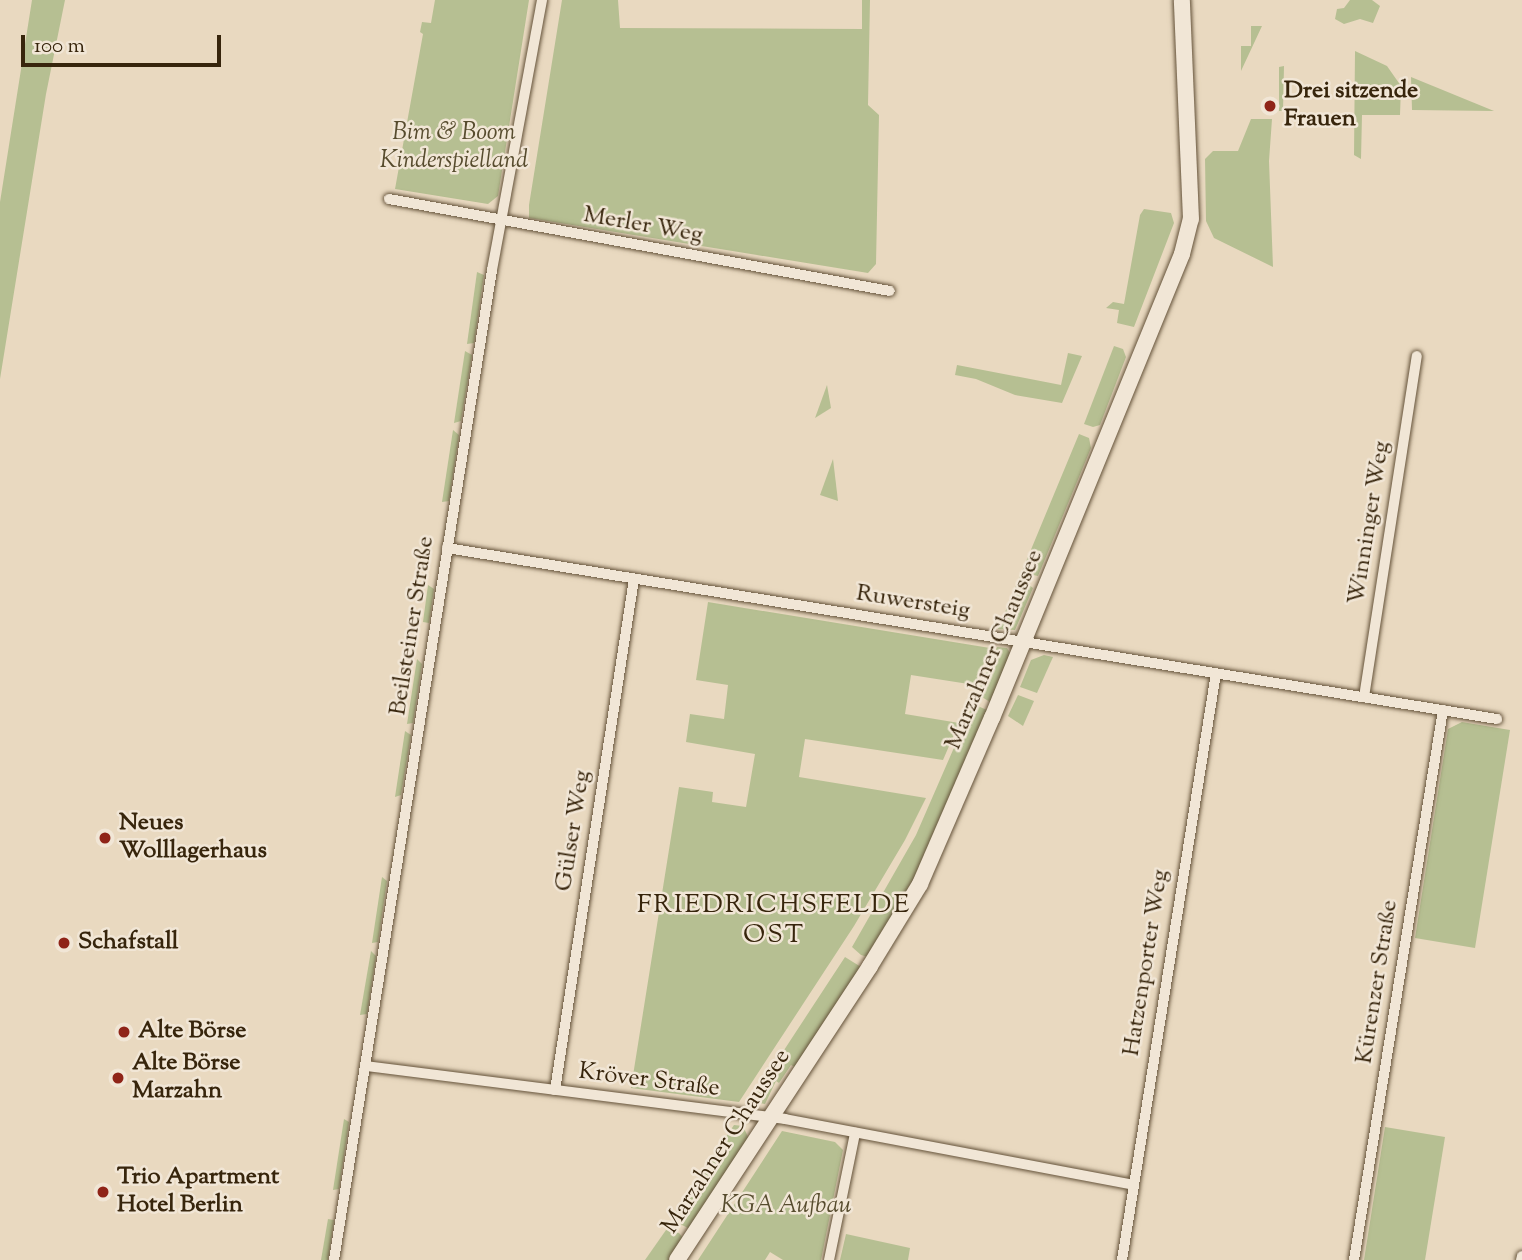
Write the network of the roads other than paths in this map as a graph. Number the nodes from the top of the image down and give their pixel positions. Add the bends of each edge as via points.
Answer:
1 (542, 0) edge
2 (1182, 0) edge
3 (389, 199) dead end
4 (503, 222) junction
5 (890, 291) dead end
6 (1417, 356) dead end
7 (447, 548) junction
8 (634, 579) junction
9 (1023, 642) junction
10 (1216, 673) junction
11 (1364, 697) junction
12 (1443, 710) junction
13 (1497, 719) dead end
14 (366, 1066) junction
15 (555, 1090) junction
16 (772, 1118) junction
17 (855, 1133) junction
18 (1133, 1185) junction
19 (334, 1260) edge
20 (677, 1260) edge
21 (830, 1260) edge
22 (1122, 1260) edge
23 (1354, 1260) edge

1 - 4 street, Beilsteiner Straße
2 - 9 street, Marzahner Chaussee via 1191,202 1187,239
3 - 4 street, Merler Weg
4 - 5 street, Merler Weg
4 - 7 street, Beilsteiner Straße
6 - 11 street, Winninger Weg
7 - 8 street, Ruwersteig
7 - 14 street, Beilsteiner Straße
8 - 9 street, Ruwersteig
8 - 15 street, Gülser Weg
9 - 10 street, Ruwersteig
9 - 16 street, Marzahner Chaussee via 920,884
10 - 11 street, Ruwersteig
10 - 18 street, Hatzenporter Weg
11 - 12 street, Ruwersteig
12 - 13 street, Ruwersteig
12 - 23 street, Kürenzer Straße
14 - 15 street, Kröver Straße
14 - 19 street, Beilsteiner Straße
15 - 16 street, Kröver Straße
16 - 17 street, Kröver Straße
16 - 20 street, Marzahner Chaussee
17 - 18 street, Kröver Straße
17 - 21 street
18 - 22 street, Hatzenporter Weg

